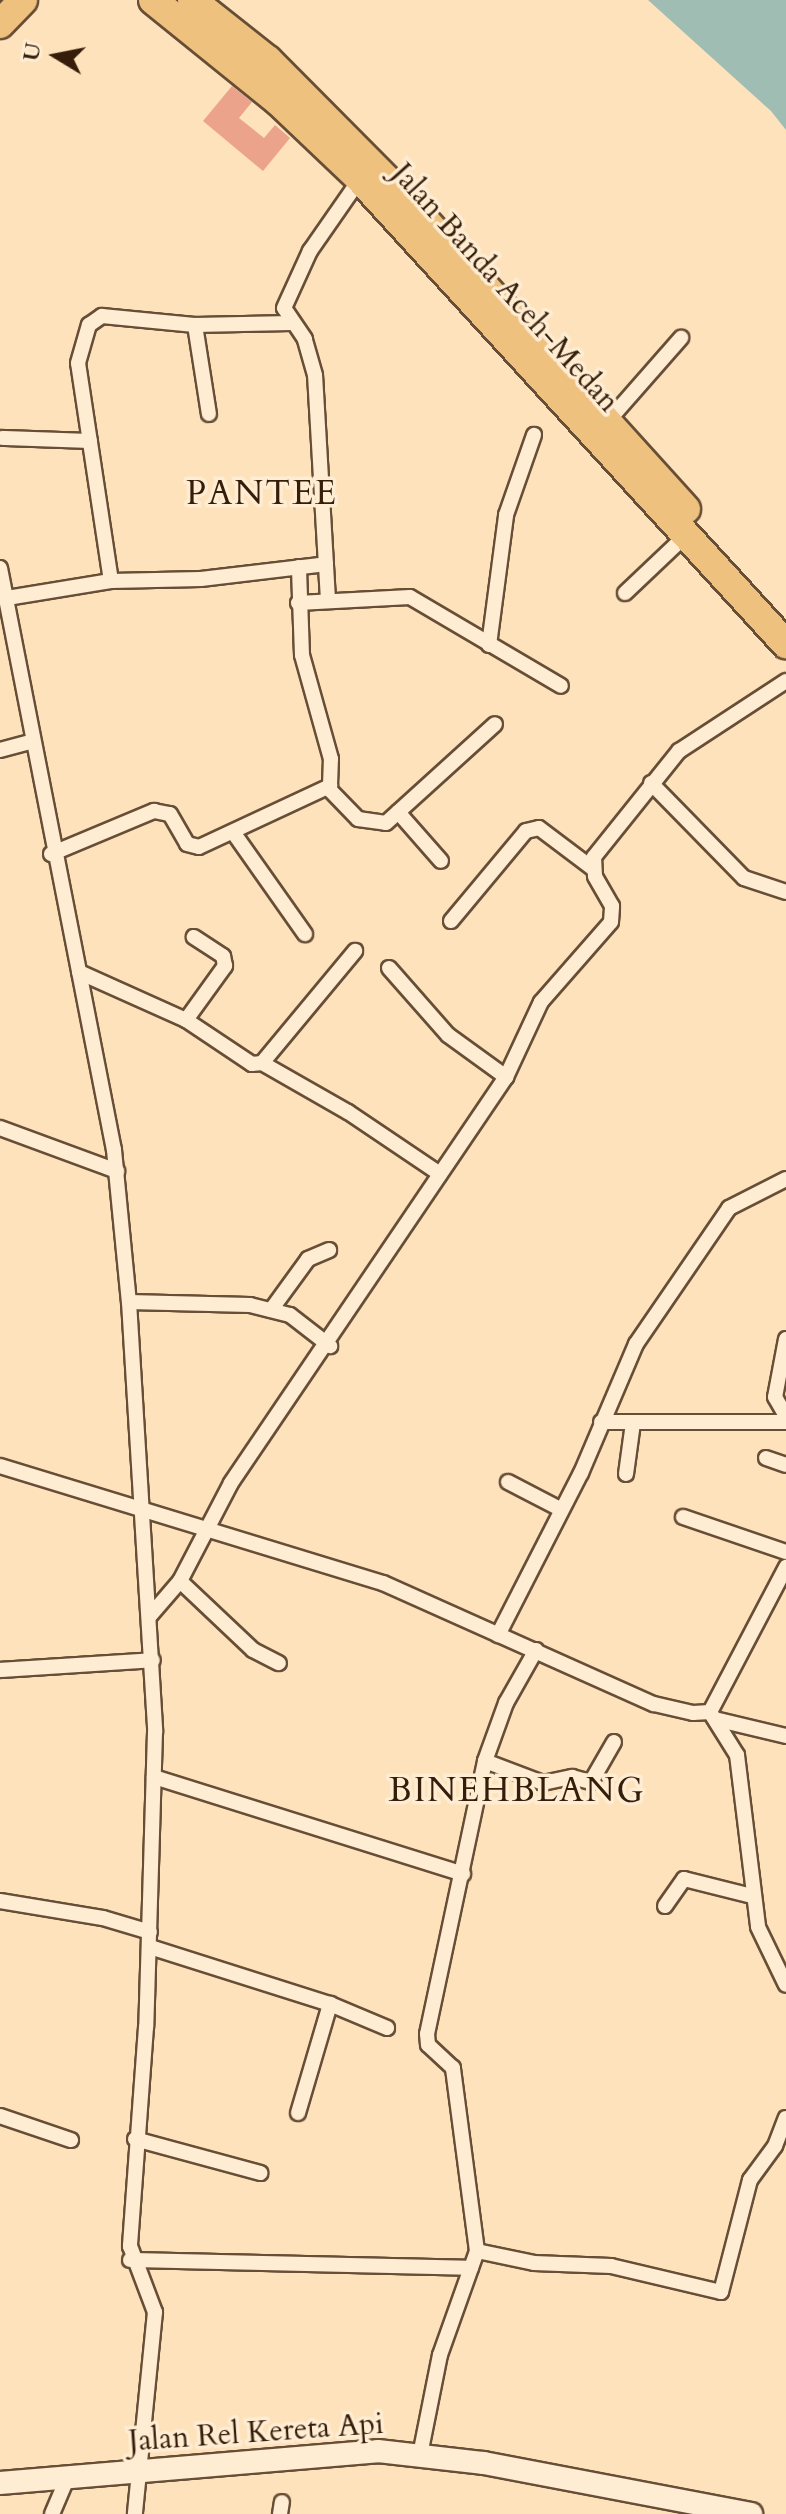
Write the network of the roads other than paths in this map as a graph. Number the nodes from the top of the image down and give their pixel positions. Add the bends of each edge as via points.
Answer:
1 (23, 0) edge
2 (153, 0) edge
3 (192, 0) edge
4 (0, 24) edge
5 (360, 179) junction
6 (291, 323) junction
7 (195, 325) junction
8 (681, 338) dead end
9 (209, 414) dead end
10 (600, 429) junction
11 (534, 435) dead end
12 (2, 438) dead end
13 (90, 441) junction
14 (685, 536) junction
15 (326, 564) junction
16 (299, 567) junction
17 (0, 568) edge
18 (111, 581) junction
19 (625, 593) dead end
20 (7, 598) junction
21 (328, 600) junction
22 (298, 603) junction
23 (786, 620) edge
24 (786, 644) edge
25 (489, 645) junction
26 (786, 681) edge
27 (561, 686) dead end
28 (495, 724) dead end
29 (30, 742) junction
30 (0, 750) edge
31 (651, 783) junction
32 (328, 788) junction
33 (398, 812) junction
34 (233, 832) junction
35 (51, 854) junction
36 (441, 861) dead end
37 (592, 868) junction
38 (786, 892) edge
39 (451, 921) dead end
40 (305, 934) dead end
41 (194, 937) dead end
42 (355, 951) dead end
43 (389, 968) dead end
44 (79, 972) junction
45 (186, 1020) junction
46 (262, 1063) junction
47 (506, 1077) junction
48 (0, 1128) edge
49 (117, 1171) junction
50 (440, 1174) junction
51 (786, 1179) edge
52 (329, 1250) dead end
53 (129, 1302) junction
54 (271, 1310) junction
55 (786, 1339) edge
56 (330, 1346) junction
57 (786, 1416) edge
58 (601, 1422) junction
59 (786, 1422) edge
60 (633, 1423) junction
61 (766, 1458) dead end
62 (786, 1465) edge
63 (0, 1466) edge
64 (626, 1474) dead end
65 (508, 1482) dead end
66 (560, 1509) junction
67 (143, 1511) junction
68 (683, 1517) dead end
69 (208, 1531) junction
70 (786, 1552) edge
71 (786, 1567) edge
72 (180, 1581) junction
73 (149, 1617) junction
74 (498, 1635) junction
75 (536, 1650) junction
76 (153, 1660) junction
77 (279, 1663) dead end
78 (0, 1670) edge
79 (715, 1716) junction
80 (786, 1736) edge
81 (614, 1742) dead end
82 (485, 1761) junction
83 (154, 1777) junction
84 (463, 1874) junction
85 (752, 1896) junction
86 (0, 1901) edge
87 (665, 1906) dead end
88 (150, 1940) junction
89 (786, 1985) edge
90 (330, 2004) junction
91 (387, 2028) dead end
92 (298, 2113) dead end
93 (0, 2116) edge
94 (786, 2118) edge
95 (135, 2139) junction
96 (71, 2140) dead end
97 (260, 2173) dead end
98 (477, 2251) junction
99 (130, 2260) junction
100 (471, 2268) junction
101 (420, 2455) junction
102 (143, 2471) junction
103 (67, 2478) junction
104 (0, 2483) edge
105 (52, 2514) edge
106 (135, 2514) edge
107 (751, 2514) edge

1 - 4 highway
2 - 5 highway, Jalan Banda Aceh-Medan via 279,102
3 - 10 highway, Jalan Banda Aceh-Medan via 268,60 403,196
5 - 6 street via 310,251 285,302
5 - 10 highway, Jalan Banda Aceh-Medan
6 - 7 street
6 - 15 street via 305,339 315,375
7 - 9 street
7 - 13 street via 102,316 89,325 78,363
8 - 10 street
10 - 14 highway, Jalan Banda Aceh-Medan
10 - 23 highway, Jalan Banda Aceh-Medan
11 - 25 street via 506,515
12 - 13 street
13 - 18 street
14 - 19 street
14 - 24 highway, Jalan Banda Aceh-Medan
15 - 16 street
15 - 21 street
16 - 18 street
16 - 22 street
17 - 20 street
18 - 20 street
20 - 29 street
21 - 22 street
21 - 25 street via 410,597
22 - 32 street via 302,655 331,759
25 - 27 street
26 - 31 street via 679,751
28 - 33 street
29 - 30 street
29 - 35 street
31 - 37 street
31 - 38 street via 744,878 762,889
32 - 33 street via 375,826
32 - 34 street
33 - 36 street
34 - 35 street via 192,847 170,814 154,811
34 - 40 street
35 - 44 street
37 - 39 street via 539,828 526,831
37 - 47 street via 612,906 611,922 541,1002
41 - 45 street via 223,956 225,966
42 - 46 street
43 - 47 street via 448,1035
44 - 45 street
44 - 49 street
45 - 46 street via 252,1064
46 - 50 street
47 - 50 street
48 - 49 street
49 - 53 street
50 - 56 street
51 - 58 street via 725,1213 636,1344
52 - 54 street via 308,1259
53 - 54 street
53 - 67 street
54 - 56 street via 290,1315
55 - 57 street via 775,1397
56 - 69 street via 231,1483
58 - 60 street
58 - 66 street
59 - 60 street
60 - 64 street
61 - 62 street
63 - 67 street
65 - 66 street
66 - 74 street
67 - 69 street
67 - 73 street
68 - 70 street
69 - 72 street
69 - 74 street via 383,1583
71 - 79 street
72 - 73 street
72 - 77 street via 253,1650
73 - 76 street
74 - 75 street
75 - 79 street via 654,1704
75 - 82 street via 506,1703
76 - 78 street
76 - 83 street
79 - 80 street
79 - 85 street via 743,1776
81 - 82 street via 591,1782 572,1777 543,1783
82 - 84 street
83 - 84 street
83 - 88 street
84 - 98 street via 427,2041 453,2068
85 - 87 street via 684,1879
85 - 89 street via 758,1927
86 - 88 street via 103,1918
88 - 90 street
88 - 95 street
90 - 91 street
90 - 92 street
93 - 96 street
94 - 98 street via 775,2146 750,2180 721,2292 611,2266 534,2263
95 - 97 street
95 - 99 street
98 - 100 street
99 - 100 street
99 - 102 street via 155,2312
100 - 101 street via 440,2355
101 - 102 main road, Jalan Rel Kereta Api via 345,2451
101 - 107 main road, Jalan Rel Kereta Api
102 - 103 main road, Jalan Rel Kereta Api
102 - 106 street
103 - 104 main road, Jalan Rel Kereta Api
103 - 105 street

